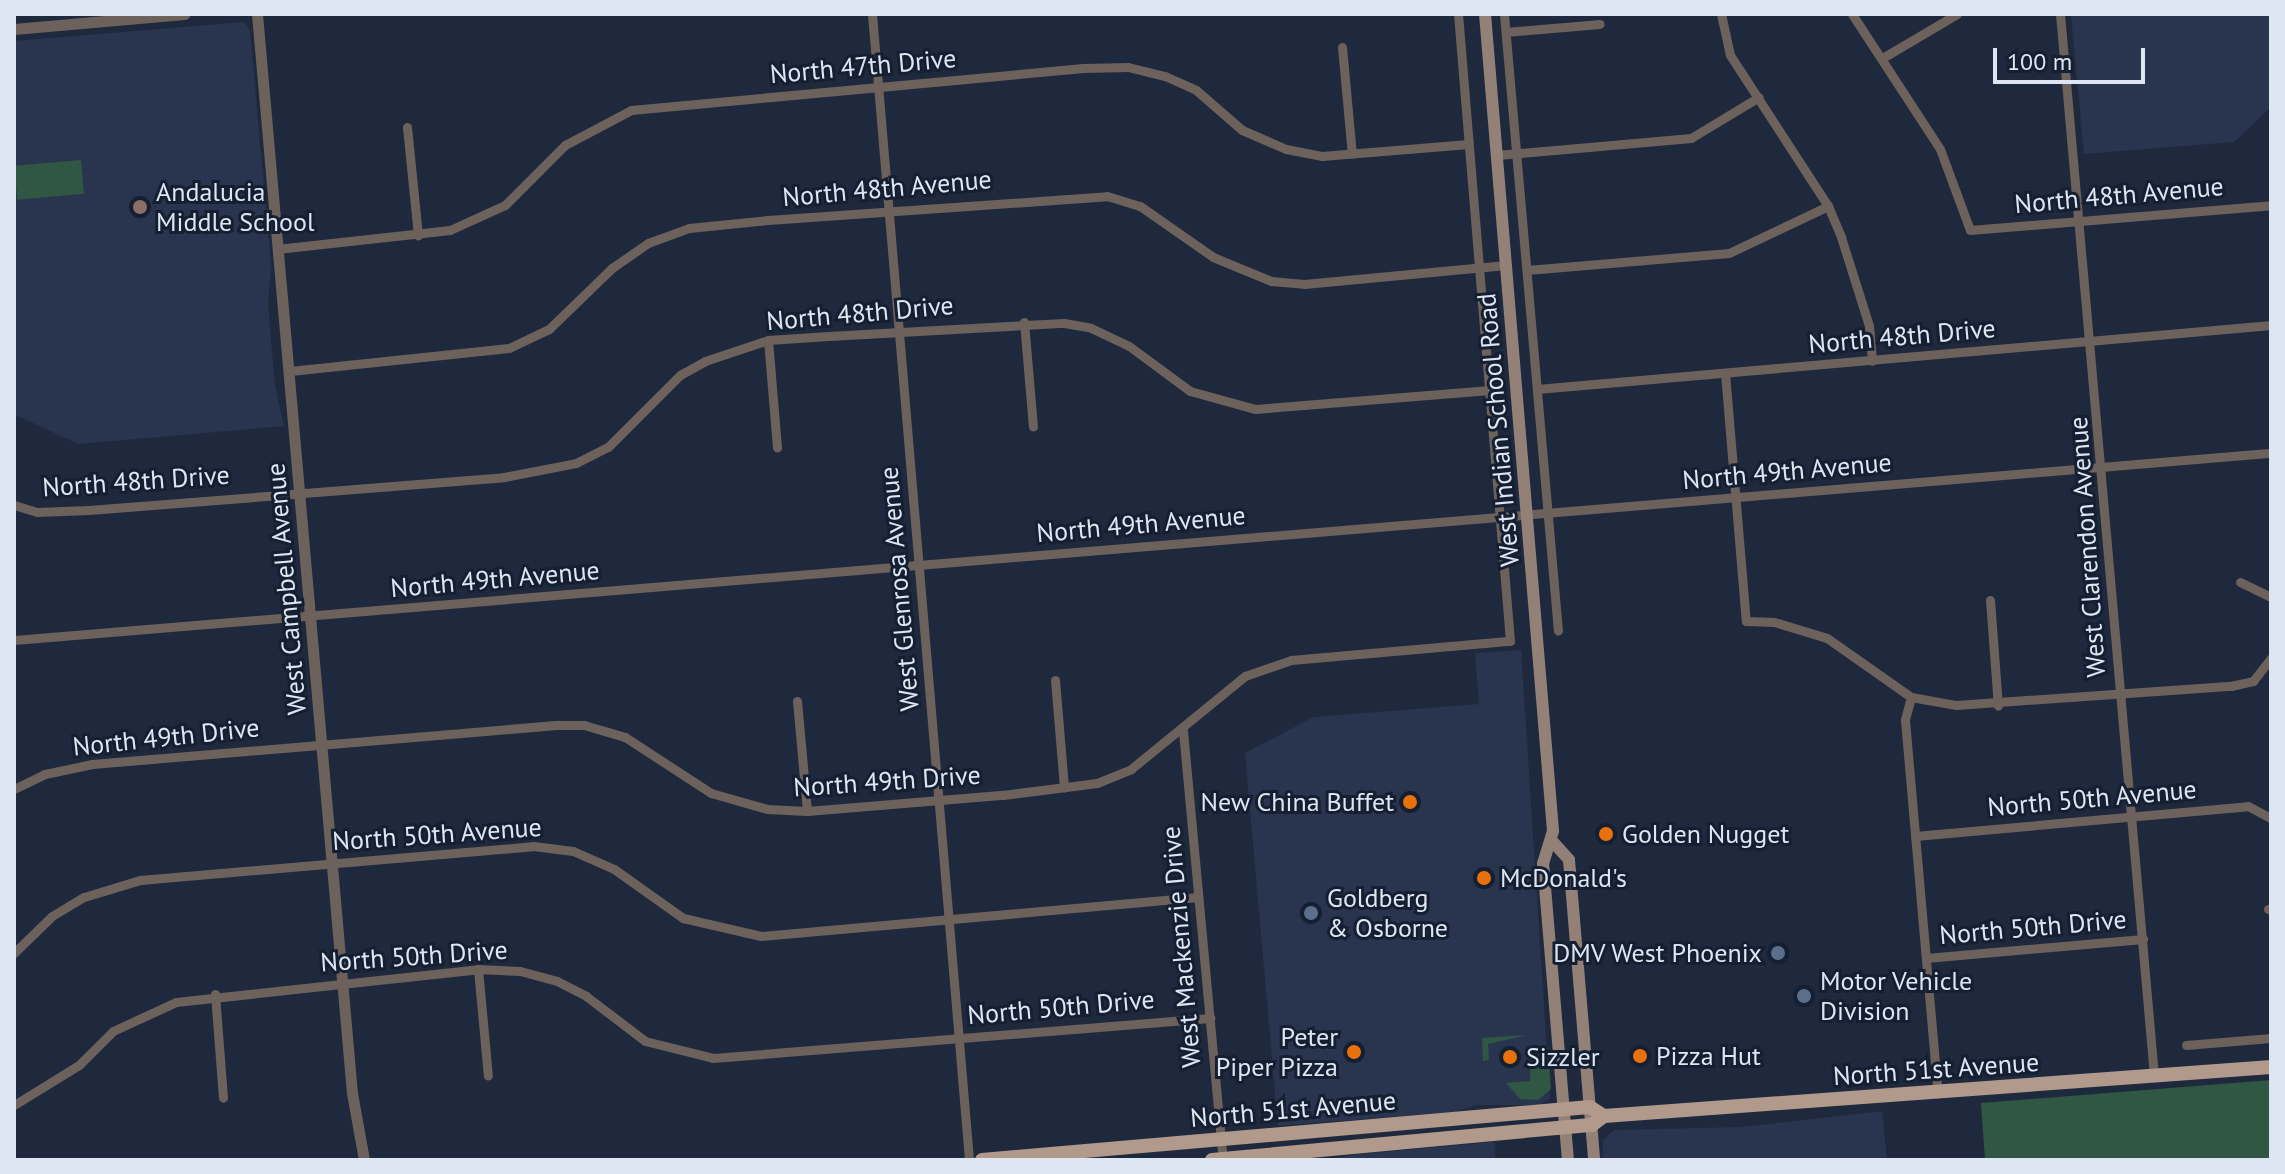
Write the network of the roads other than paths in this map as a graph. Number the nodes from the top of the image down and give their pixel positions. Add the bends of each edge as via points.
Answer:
1 (184, 14) edge
2 (257, 14) edge
3 (872, 14) edge
4 (1458, 14) edge
5 (1485, 14) edge
6 (1504, 14) edge
7 (1721, 14) edge
8 (1852, 14) edge
9 (1957, 14) edge
10 (2060, 14) edge
11 (1600, 24) dead end
12 (14, 29) edge
13 (1506, 32) junction
14 (1342, 47) dead end
15 (1884, 57) junction
16 (878, 87) junction
17 (1759, 97) junction
18 (407, 127) dead end
19 (1469, 144) junction
20 (1352, 154) junction
21 (1516, 154) junction
22 (1497, 155) junction
23 (2271, 205) edge
24 (1828, 206) junction
25 (889, 209) junction
26 (2079, 221) junction
27 (418, 235) junction
28 (277, 249) junction
29 (1506, 265) junction
30 (1480, 267) junction
31 (1527, 270) junction
32 (1024, 322) junction
33 (2271, 325) edge
34 (899, 331) junction
35 (768, 340) junction
36 (2092, 341) junction
37 (1872, 361) junction
38 (290, 371) junction
39 (1725, 373) junction
40 (1537, 389) junction
41 (1490, 390) junction
42 (1033, 427) dead end
43 (777, 448) dead end
44 (2271, 453) edge
45 (2103, 468) junction
46 (300, 491) junction
47 (1736, 498) junction
48 (14, 505) edge
49 (1548, 513) junction
50 (1528, 514) junction
51 (1501, 516) junction
52 (919, 564) junction
53 (2240, 582) dead end
54 (2271, 597) edge
55 (1990, 600) dead end
56 (311, 618) junction
57 (1558, 631) dead end
58 (14, 640) edge
59 (1510, 641) joint
60 (2271, 658) edge
61 (1055, 680) dead end
62 (2120, 696) junction
63 (1911, 697) junction
64 (797, 701) dead end
65 (1998, 706) junction
66 (1183, 731) junction
67 (321, 742) junction
68 (1064, 788) junction
69 (14, 789) edge
70 (939, 799) junction
71 (807, 811) junction
72 (2133, 818) junction
73 (2271, 818) edge
74 (1915, 836) junction
75 (1553, 842) junction
76 (332, 863) junction
77 (1198, 897) junction
78 (949, 918) junction
79 (2143, 939) junction
80 (14, 953) edge
81 (1926, 958) junction
82 (478, 969) junction
83 (342, 982) junction
84 (215, 994) junction
85 (1210, 1018) junction
86 (959, 1038) junction
87 (2271, 1038) edge
88 (2186, 1045) dead end
89 (2271, 1067) edge
90 (488, 1076) dead end
91 (2154, 1076) junction
92 (1938, 1094) junction
93 (223, 1098) dead end
94 (14, 1105) edge
95 (1590, 1107) junction
96 (1564, 1110) junction
97 (1604, 1116) junction
98 (1592, 1125) junction
99 (1566, 1128) junction
100 (1221, 1139) junction
101 (1223, 1159) edge
102 (364, 1160) edge
103 (969, 1160) edge
104 (982, 1160) edge
105 (1212, 1160) edge
106 (1568, 1160) edge
107 (1594, 1160) edge

1 - 12 street
2 - 28 street, West Campbell Avenue
3 - 16 street, West Glenrosa Avenue
4 - 19 street, West Indian School Road
5 - 22 main road, West Indian School Road
6 - 13 street, West Indian School Road
7 - 17 street via 1730,55
8 - 15 street
9 - 15 street
10 - 26 street, West Clarendon Avenue
11 - 13 street
13 - 21 street, West Indian School Road
14 - 20 street
15 - 26 street, North 48th Avenue via 1940,149 1970,230
16 - 20 street, North 47th Drive via 1128,67 1196,90 1242,130 1286,149 1322,156
16 - 25 street, West Glenrosa Avenue
16 - 27 street, North 47th Drive via 631,110 565,145 505,205 450,230
17 - 21 street via 1691,138
17 - 24 street
18 - 27 street
19 - 20 street, North 47th Drive
19 - 30 street, West Indian School Road
21 - 22 street
21 - 31 street, West Indian School Road
22 - 29 main road, West Indian School Road
23 - 26 street, North 48th Avenue
24 - 31 street via 1729,253
24 - 37 street via 1862,299
25 - 30 street, North 48th Avenue via 1107,196 1140,206 1213,257 1271,281 1304,284
25 - 34 street, West Glenrosa Avenue
25 - 38 street, North 48th Avenue via 689,228 648,243 612,268 549,329 509,348
26 - 36 street, West Clarendon Avenue
27 - 28 street, North 47th Drive
28 - 38 street, West Campbell Avenue
29 - 30 street, North 48th Avenue
29 - 50 main road, West Indian School Road
30 - 41 street, West Indian School Road
31 - 40 street, West Indian School Road
32 - 34 street, North 48th Drive
32 - 41 street, North 48th Drive via 1091,328 1129,346 1190,391 1238,407 1293,408
32 - 42 street
33 - 36 street, North 48th Drive
34 - 35 street, North 48th Drive
34 - 52 street, West Glenrosa Avenue
35 - 43 street
35 - 46 street, North 48th Drive via 680,375 608,447 576,463 504,477
36 - 37 street, North 48th Drive
36 - 45 street, West Clarendon Avenue
37 - 39 street, North 48th Drive
38 - 46 street, West Campbell Avenue
39 - 40 street, North 48th Drive
39 - 47 street
40 - 49 street, West Indian School Road
41 - 51 street, West Indian School Road
44 - 45 street, North 49th Avenue
45 - 47 street, North 49th Avenue
45 - 62 street, West Clarendon Avenue
46 - 48 street, North 48th Drive via 89,510 37,512
46 - 56 street, West Campbell Avenue
47 - 49 street, North 49th Avenue
47 - 63 street via 1746,621 1774,622 1827,638
49 - 50 street, North 49th Avenue
49 - 57 street, West Indian School Road
50 - 51 street, North 49th Avenue
50 - 75 main road, West Indian School Road
51 - 52 street, North 49th Avenue
51 - 59 street, West Indian School Road
52 - 56 street, North 49th Avenue
52 - 70 street, West Glenrosa Avenue
53 - 54 street
55 - 65 street
56 - 58 street, North 49th Avenue
56 - 67 street, West Campbell Avenue
59 - 66 street, North 49th Drive via 1291,660 1245,676 1205,704
60 - 62 street via 2253,681
61 - 68 street
62 - 65 street
62 - 72 street, West Clarendon Avenue
63 - 65 street
63 - 74 street via 1905,720
64 - 71 street
66 - 68 street, North 49th Drive via 1131,769 1097,783
66 - 77 street, West Mackenzie Drive
67 - 69 street, North 49th Drive via 79,766
67 - 71 street, North 49th Drive via 584,725 651,749 711,793 767,809
67 - 76 street, West Campbell Avenue
68 - 70 street, North 49th Drive
70 - 71 street, North 49th Drive
70 - 78 street, West Glenrosa Avenue
72 - 73 street, North 50th Avenue via 2248,806
72 - 74 street, North 50th Avenue
72 - 79 street, West Clarendon Avenue
74 - 81 street
75 - 95 main road, West Indian School Road via 1569,860
75 - 96 main road, West Indian School Road via 1543,863
76 - 78 street, North 50th Avenue via 552,847 614,869 683,918 722,931 761,936
76 - 80 street, North 50th Avenue via 125,884 84,897 52,916
76 - 83 street, West Campbell Avenue
77 - 78 street, North 50th Avenue
77 - 85 street, West Mackenzie Drive
78 - 86 street, West Glenrosa Avenue
79 - 81 street, North 50th Drive
79 - 91 street, West Clarendon Avenue
81 - 92 street
82 - 83 street, North 50th Drive
82 - 86 street, North 50th Drive via 520,971 557,981 645,1041 713,1058
82 - 90 street
83 - 84 street, North 50th Drive
83 - 102 street, West Campbell Avenue
84 - 93 street
84 - 94 street, North 50th Drive via 149,1010 113,1031 42,1092
85 - 86 street, North 50th Drive
85 - 100 street, West Mackenzie Drive
86 - 103 street, West Glenrosa Avenue
87 - 88 street
89 - 91 main road, North 51st Avenue
91 - 92 main road, North 51st Avenue
92 - 97 main road, North 51st Avenue
95 - 96 main road, North 51st Avenue
95 - 97 main road
95 - 98 main road, West Indian School Road
96 - 99 main road, West Indian School Road
96 - 100 main road, North 51st Avenue
97 - 98 main road
98 - 99 main road, North 51st Avenue
98 - 107 main road, West Indian School Road
99 - 101 main road, North 51st Avenue
99 - 106 main road, West Indian School Road
100 - 101 street, West Mackenzie Drive
100 - 104 main road, North 51st Avenue
101 - 105 main road, North 51st Avenue

